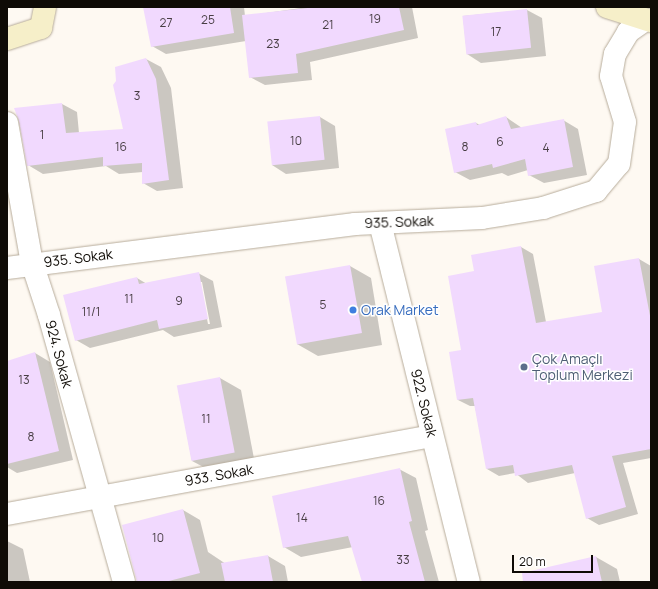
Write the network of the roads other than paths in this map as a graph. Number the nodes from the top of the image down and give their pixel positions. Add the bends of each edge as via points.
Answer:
1 (45, 7) edge
2 (607, 7) edge
3 (648, 20) edge
4 (7, 39) edge
5 (7, 123) edge
6 (380, 223) junction
7 (32, 263) junction
8 (7, 268) edge
9 (432, 436) junction
10 (98, 496) junction
11 (7, 514) edge
12 (124, 582) edge
13 (469, 582) edge

1 - 4 street via 41,28
2 - 3 street
3 - 6 street, 935. Sokak via 628,32 615,54 611,76 625,122 620,164 596,191 543,208 482,218
5 - 7 street, 924. Sokak
6 - 7 street, 935. Sokak
6 - 9 street, 922. Sokak
7 - 8 street, 935. Sokak
7 - 10 street, 924. Sokak via 49,315
9 - 10 street, 933. Sokak
9 - 13 street, 922. Sokak
10 - 11 street, 933. Sokak
10 - 12 street, 924. Sokak

